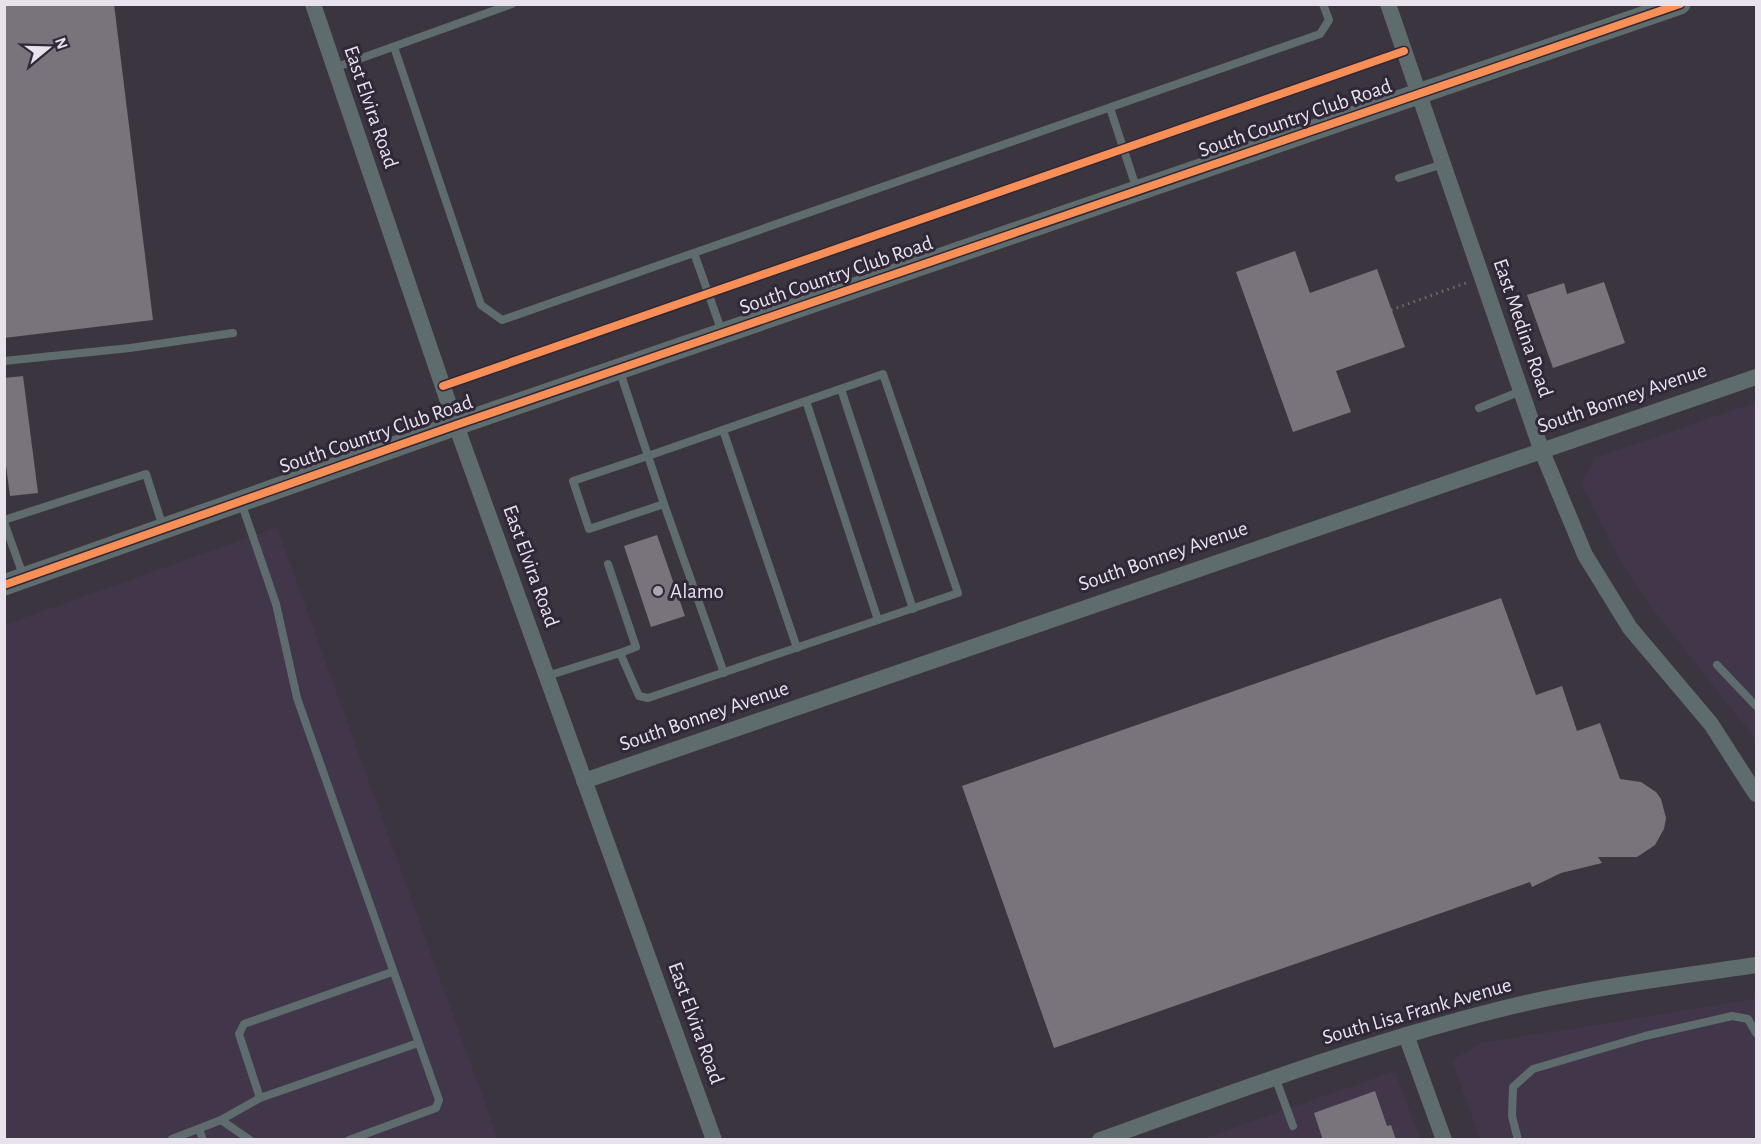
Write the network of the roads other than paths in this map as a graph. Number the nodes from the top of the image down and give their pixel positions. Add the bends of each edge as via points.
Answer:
1 (313, 4) edge
2 (512, 4) edge
3 (1323, 4) edge
4 (1388, 4) edge
5 (1677, 5) edge
6 (394, 47) junction
7 (334, 68) junction
8 (1419, 94) junction
9 (1110, 108) junction
10 (1443, 164) junction
11 (1399, 178) dead end
12 (1138, 191) junction
13 (694, 253) junction
14 (233, 333) dead end
15 (722, 333) junction
16 (4, 361) edge
17 (619, 369) junction
18 (1756, 377) edge
19 (841, 389) junction
20 (1521, 391) junction
21 (806, 401) junction
22 (1479, 408) dead end
23 (456, 425) junction
24 (723, 430) junction
25 (1541, 449) junction
26 (648, 456) junction
27 (241, 501) junction
28 (664, 504) junction
29 (4, 521) edge
30 (164, 529) junction
31 (608, 564) dead end
32 (24, 578) junction
33 (4, 585) edge
34 (914, 609) junction
35 (878, 621) junction
36 (797, 648) junction
37 (620, 652) junction
38 (1718, 665) dead end
39 (724, 673) junction
40 (547, 676) junction
41 (1756, 706) edge
42 (584, 781) junction
43 (1756, 793) edge
44 (1756, 965) edge
45 (392, 972) junction
46 (1756, 1033) edge
47 (1406, 1035) junction
48 (417, 1042) junction
49 (1275, 1077) junction
50 (260, 1098) junction
51 (221, 1120) junction
52 (1293, 1126) dead end
53 (199, 1129) junction
54 (172, 1139) edge
55 (203, 1140) edge
56 (250, 1140) edge
57 (349, 1140) edge
58 (714, 1140) edge
59 (1100, 1140) edge
60 (1444, 1140) edge
61 (1518, 1140) edge

1 - 7 street, East Elvira Road
2 - 6 lane
3 - 9 lane via 1329,21 1320,34
4 - 8 street, East Medina Road
5 - 8 street, South Country Club Road
6 - 7 lane
6 - 13 lane via 481,305 502,320
7 - 23 street, East Elvira Road
8 - 10 street, East Medina Road
8 - 12 street, South Country Club Road
9 - 12 lane
9 - 13 lane
10 - 11 lane
10 - 20 street, East Medina Road
12 - 15 street, South Country Club Road
13 - 15 lane
14 - 16 lane
15 - 17 street, South Country Club Road
17 - 23 street, South Country Club Road
17 - 26 lane
18 - 25 street, South Bonney Avenue
19 - 21 lane
19 - 34 lane
19 - 34 lane via 883,374 958,593
20 - 22 lane
20 - 25 street, East Medina Road
21 - 24 lane
21 - 35 lane
23 - 27 street, South Country Club Road
23 - 40 street, East Elvira Road
24 - 26 lane
24 - 36 lane
25 - 42 street, South Bonney Avenue
25 - 43 street, East Medina Road via 1585,555 1630,628 1711,724
26 - 28 lane
26 - 28 lane via 573,481 589,529
27 - 30 street, South Country Club Road
27 - 45 lane via 276,604 297,699
28 - 39 lane
29 - 30 lane via 146,474
29 - 32 lane
30 - 32 street, South Country Club Road
31 - 37 lane via 636,647
32 - 33 street, South Country Club Road
34 - 35 lane
35 - 36 lane
36 - 39 lane
37 - 39 lane via 639,696 648,698
37 - 40 lane
38 - 41 lane
40 - 42 street, East Elvira Road
42 - 58 street, East Elvira Road
44 - 47 street, South Lisa Frank Avenue via 1597,989 1499,1009
45 - 48 lane
45 - 50 lane via 244,1024 239,1034
46 - 61 lane via 1748,1020 1732,1016 1645,1036 1533,1069 1513,1087 1512,1116
47 - 49 street, South Lisa Frank Avenue
47 - 60 street
48 - 50 lane
48 - 57 lane via 439,1100 436,1108
49 - 52 lane
49 - 59 street, South Lisa Frank Avenue
50 - 51 lane
51 - 53 lane
51 - 56 lane
53 - 54 lane
53 - 55 lane

